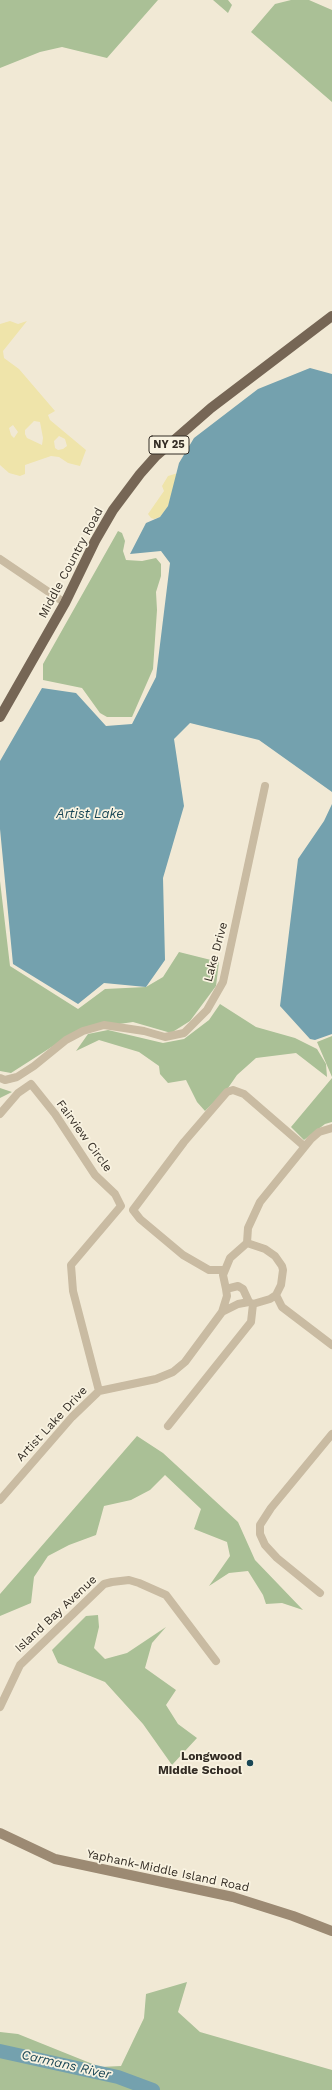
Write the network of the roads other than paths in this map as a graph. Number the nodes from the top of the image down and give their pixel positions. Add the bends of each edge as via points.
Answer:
1 (332, 316) edge
2 (0, 560) edge
3 (65, 603) junction
4 (0, 717) edge
5 (265, 786) dead end
6 (0, 1078) edge
7 (0, 1114) edge
8 (332, 1128) edge
9 (304, 1146) junction
10 (247, 1244) junction
11 (224, 1270) junction
12 (226, 1289) junction
13 (276, 1295) junction
14 (251, 1303) junction
15 (222, 1312) junction
16 (332, 1345) edge
17 (99, 1391) junction
18 (168, 1426) dead end
19 (332, 1434) edge
20 (1, 1498) edge
21 (320, 1593) dead end
22 (216, 1661) dead end
23 (0, 1707) edge
24 (0, 1833) edge
25 (332, 1931) edge

1 - 3 main road, Middle Country Road / NY 25 via 211,408 156,456 113,510
2 - 3 street
3 - 4 main road, Middle Country Road / NY 25
5 - 6 street, Lake Drive via 223,982 207,1010 184,1033 165,1037 104,1025 90,1029 66,1040 17,1077 5,1080
7 - 17 street, Fairview Circle via 18,1093 31,1084 55,1114 95,1174 115,1194 121,1206 71,1265 73,1291
8 - 9 street via 319,1132
9 - 10 street via 260,1202 248,1228
9 - 11 street via 244,1094 233,1090 227,1092 133,1210 140,1219 183,1255 209,1270
10 - 11 street via 230,1258
10 - 13 street via 264,1249 275,1256 282,1266
11 - 12 street, Artist Lake Drive
12 - 14 street via 238,1286 243,1289
12 - 15 street, Artist Lake Drive via 227,1296
13 - 14 street, Artist Lake Drive
13 - 16 street via 282,1307
14 - 15 street, Artist Lake Drive via 238,1304
14 - 18 street via 251,1322
15 - 17 street, Artist Lake Drive via 185,1362 173,1372 156,1379
17 - 20 street, Artist Lake Drive via 72,1417
19 - 21 street via 260,1524 260,1534 265,1545
22 - 23 street, Island Bay Avenue via 166,1595 139,1582 112,1582 104,1584 20,1665
24 - 25 main road, Yaphank-Middle Island Road via 55,1860 233,1897

